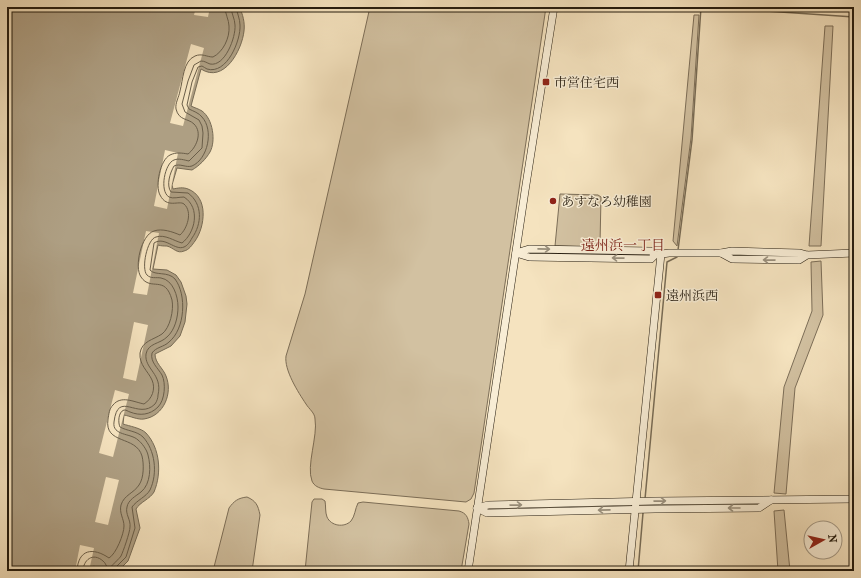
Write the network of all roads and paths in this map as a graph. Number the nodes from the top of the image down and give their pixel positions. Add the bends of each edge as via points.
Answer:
1 (554, 7) edge
2 (854, 252) edge
3 (516, 253) junction
4 (658, 254) junction
5 (854, 499) edge
6 (771, 500) junction
7 (636, 502) junction
8 (477, 508) junction
9 (635, 510) junction
10 (468, 571) edge
11 (629, 571) edge

1 - 3 street
2 - 4 street via 806,255 798,260 732,259 721,254
3 - 4 street via 529,257 651,259
3 - 8 street
4 - 7 street
5 - 6 street
7 -> 6 street
6 -> 9 street via 759,508
8 -> 7 street via 488,505
7 - 9 street
9 -> 8 street via 487,513
8 - 10 street
9 - 11 street

